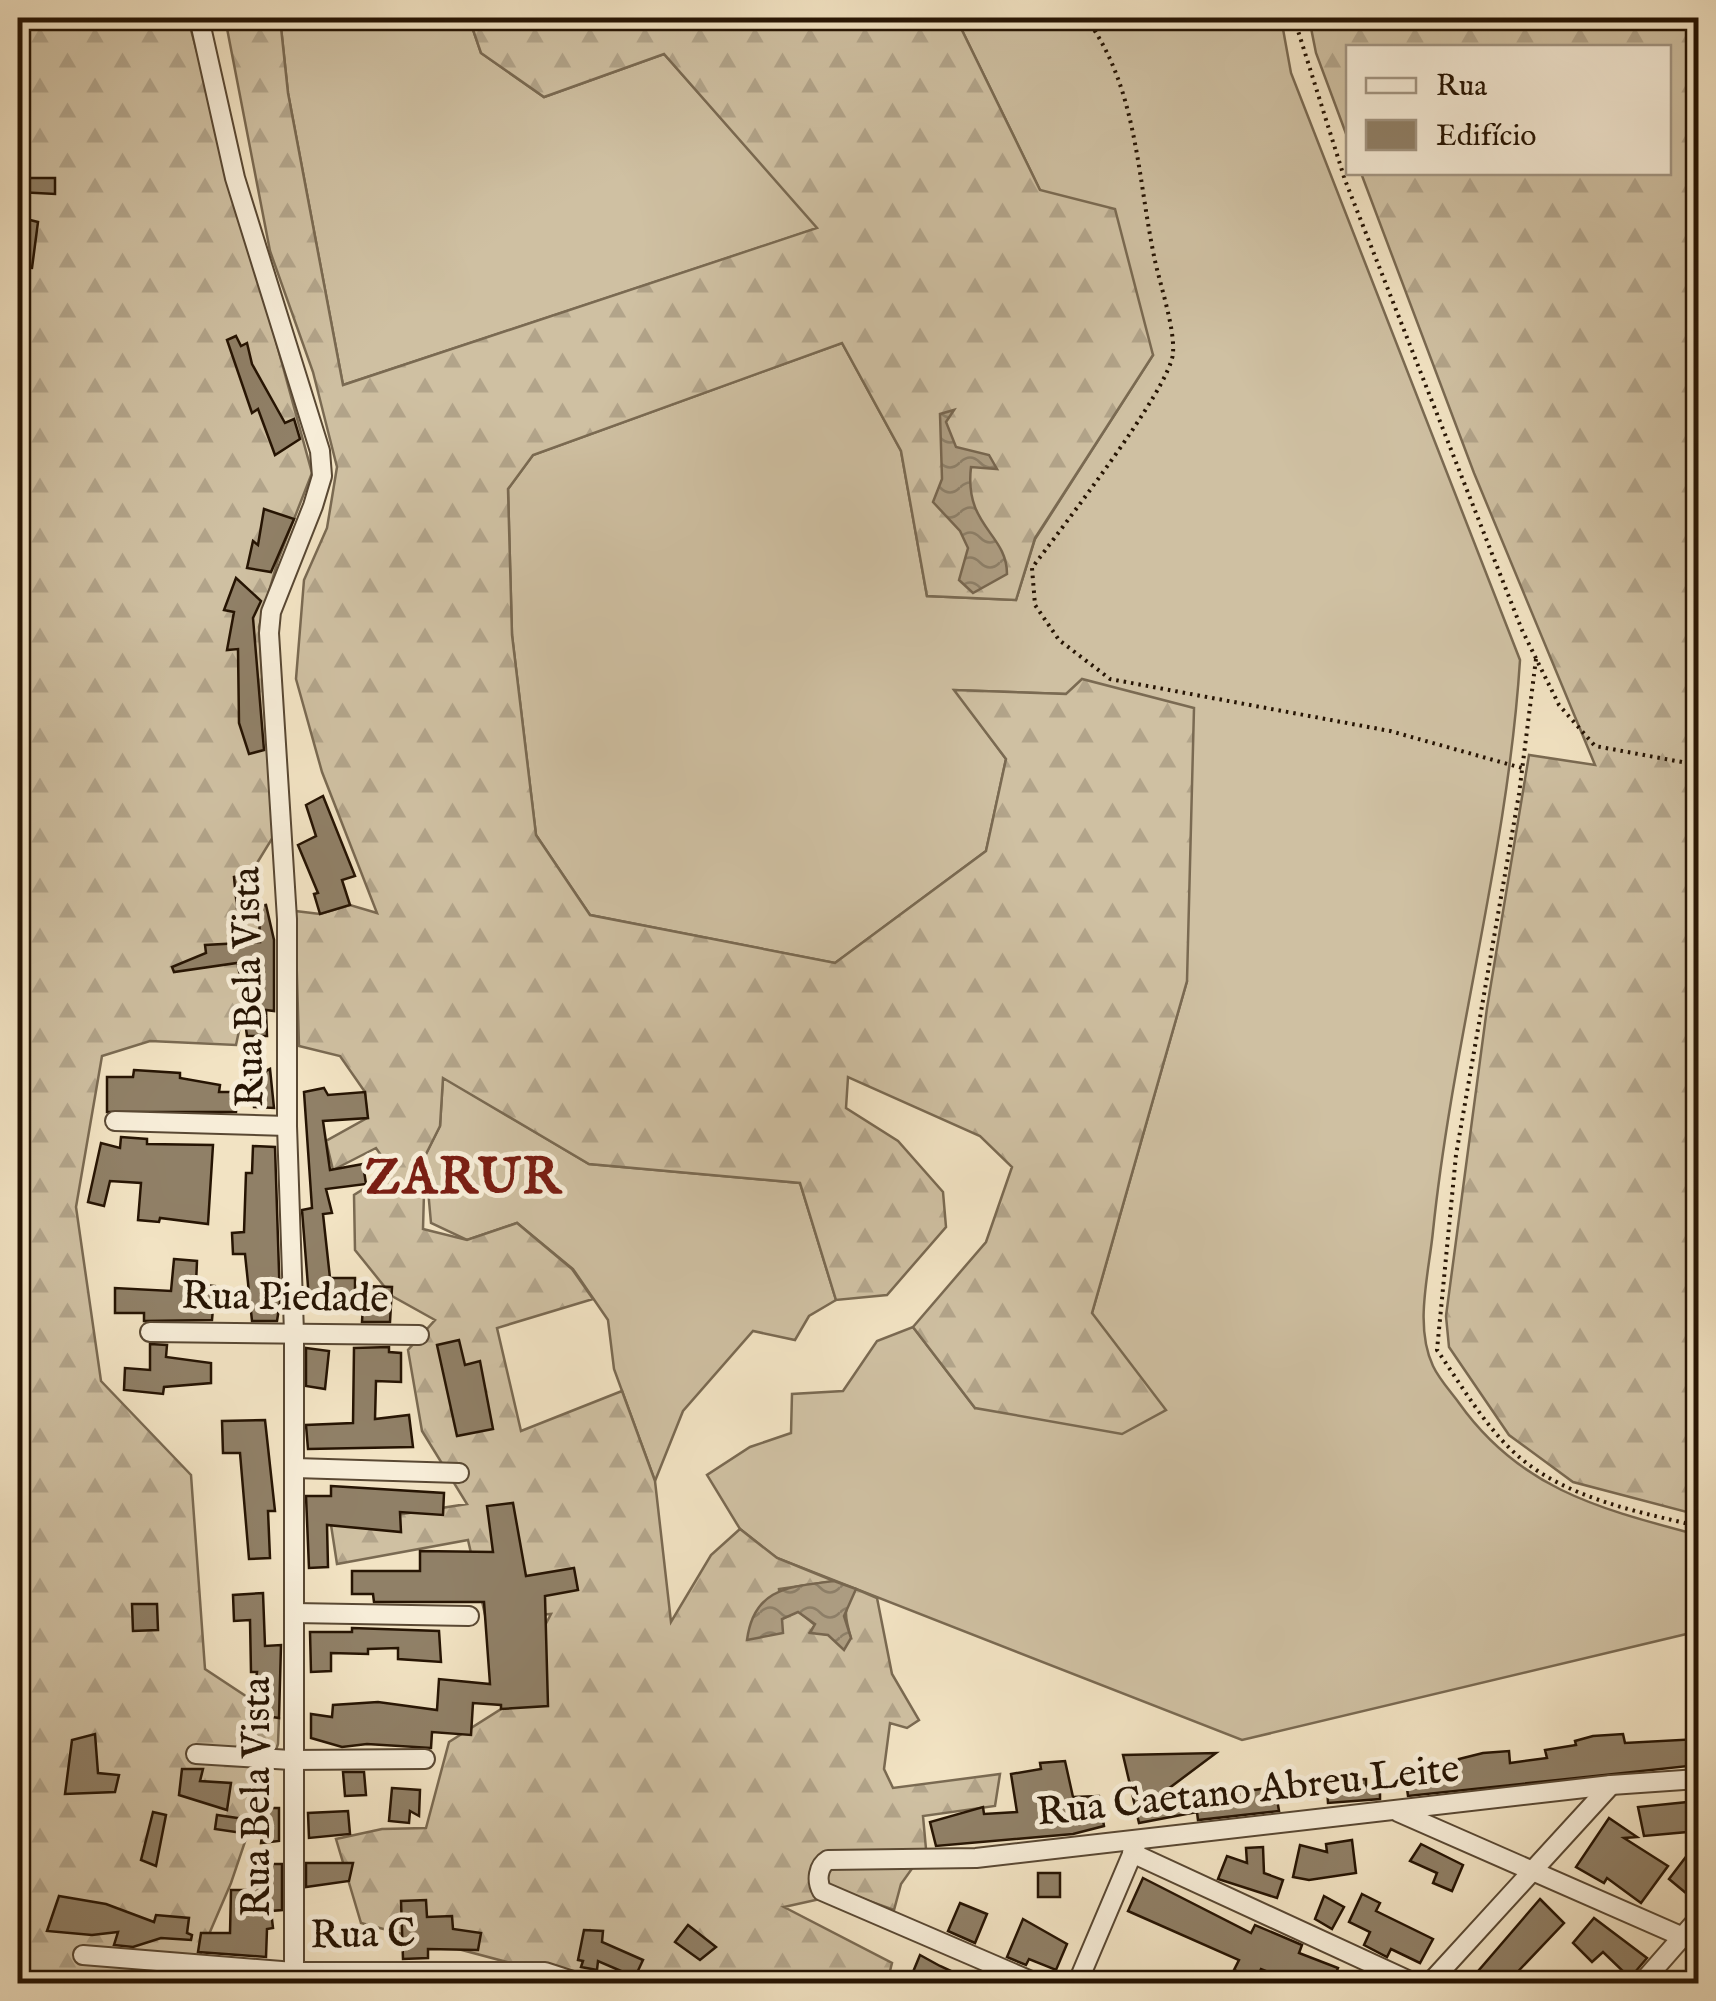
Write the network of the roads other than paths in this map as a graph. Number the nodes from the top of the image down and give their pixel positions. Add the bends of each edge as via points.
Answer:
1 (198, 18) edge
2 (115, 1121) dead end
3 (286, 1126) junction
4 (150, 1332) dead end
5 (294, 1333) junction
6 (419, 1335) dead end
7 (295, 1468) junction
8 (459, 1474) dead end
9 (294, 1613) junction
10 (469, 1616) dead end
11 (196, 1754) dead end
12 (426, 1759) dead end
13 (291, 1760) junction
14 (1698, 1779) edge
15 (1612, 1785) junction
16 (1398, 1812) junction
17 (1135, 1847) junction
18 (1536, 1870) junction
19 (1698, 1919) edge
20 (1682, 1938) junction
21 (83, 1955) dead end
22 (472, 1976) edge
23 (294, 1978) edge
24 (582, 1984) edge
25 (1038, 1984) edge
26 (1076, 1984) edge
27 (1416, 1984) edge
28 (1430, 1984) edge
29 (1640, 1984) edge

1 - 3 street, Rua Bela Vista via 235,178 313,419 322,476 270,623 286,901
2 - 3 street
3 - 5 street, Rua Bela Vista
4 - 5 street, Rua Piedade
5 - 6 street, Rua Piedade
5 - 7 street, Rua Bela Vista
7 - 8 street
7 - 9 street, Rua Bela Vista
9 - 10 street
9 - 13 street, Rua Bela Vista
11 - 13 street
12 - 13 street
13 - 23 street, Rua Bela Vista
14 - 15 street, Rua Caetano Abreu Leite
15 - 16 street, Rua Caetano Abreu Leite
15 - 18 street
16 - 17 street, Rua Caetano Abreu Leite
16 - 18 street
17 - 25 street, Rua Caetano Abreu Leite via 828,1860 818,1879 822,1890
17 - 26 street
17 - 27 street
18 - 20 street
18 - 28 street
19 - 20 street
20 - 29 street
21 - 23 street, Rua C
22 - 23 street, Rua C
22 - 24 street, Rua C via 545,1972

